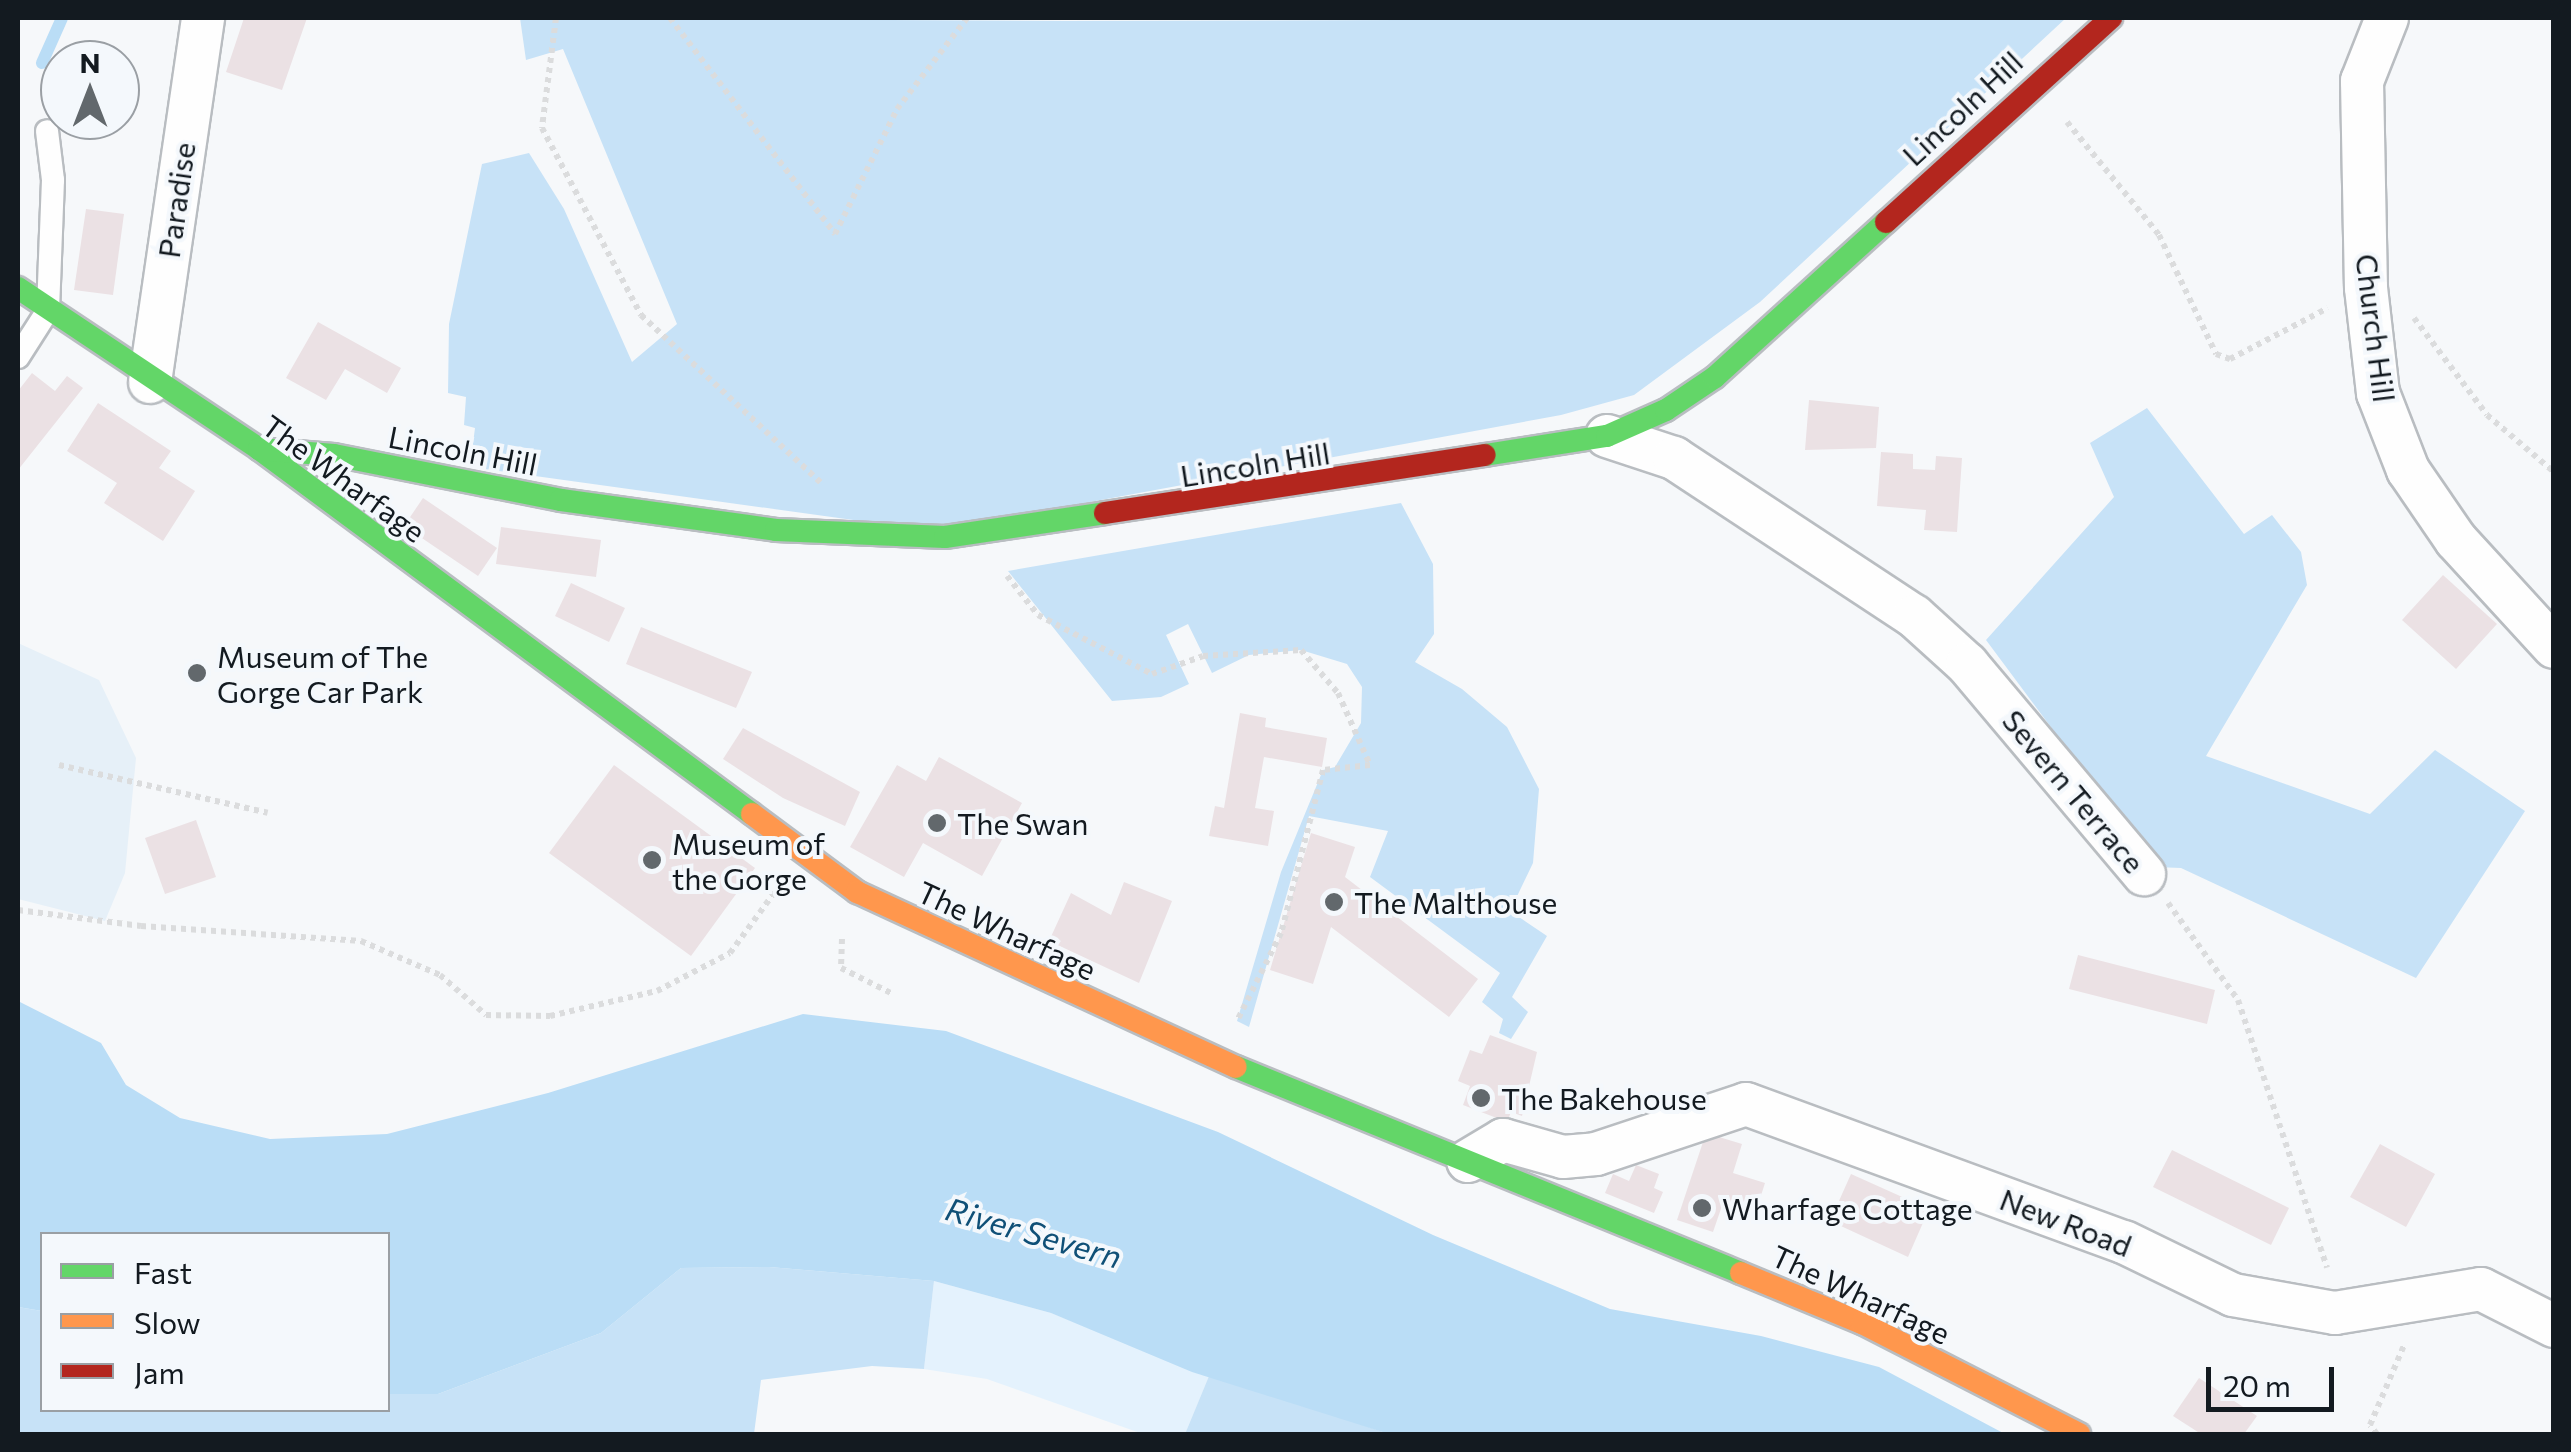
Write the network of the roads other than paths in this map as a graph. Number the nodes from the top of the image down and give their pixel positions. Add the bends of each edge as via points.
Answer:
1 (204, 18) edge
2 (2111, 18) edge
3 (2386, 18) edge
4 (48, 140) edge
5 (18, 288) edge
6 (48, 310) junction
7 (18, 357) edge
8 (150, 382) junction
9 (1607, 436) junction
10 (259, 450) junction
11 (2554, 647) edge
12 (2144, 874) road end
13 (1468, 1161) junction
14 (2554, 1326) edge
15 (2079, 1434) edge

1 - 8 street, Paradise
2 - 9 street, Lincoln Hill via 1715,377 1666,410
3 - 11 street, Church Hill via 2362,81 2366,288 2378,392 2408,470 2456,540
4 - 6 lane
5 - 6 street, The Wharfage
6 - 7 lane
6 - 8 street, The Wharfage
8 - 10 street, The Wharfage
9 - 10 street, Lincoln Hill via 974,537 776,530 562,500 334,455
9 - 12 street, Severn Terrace via 1674,458 1914,616 1966,664
10 - 13 street, The Wharfage via 857,892 1220,1060
13 - 14 street, New Road via 1503,1140 1563,1157 1596,1154 1746,1104 2124,1242 2233,1295 2334,1313 2480,1289
13 - 15 street, The Wharfage via 1862,1322

